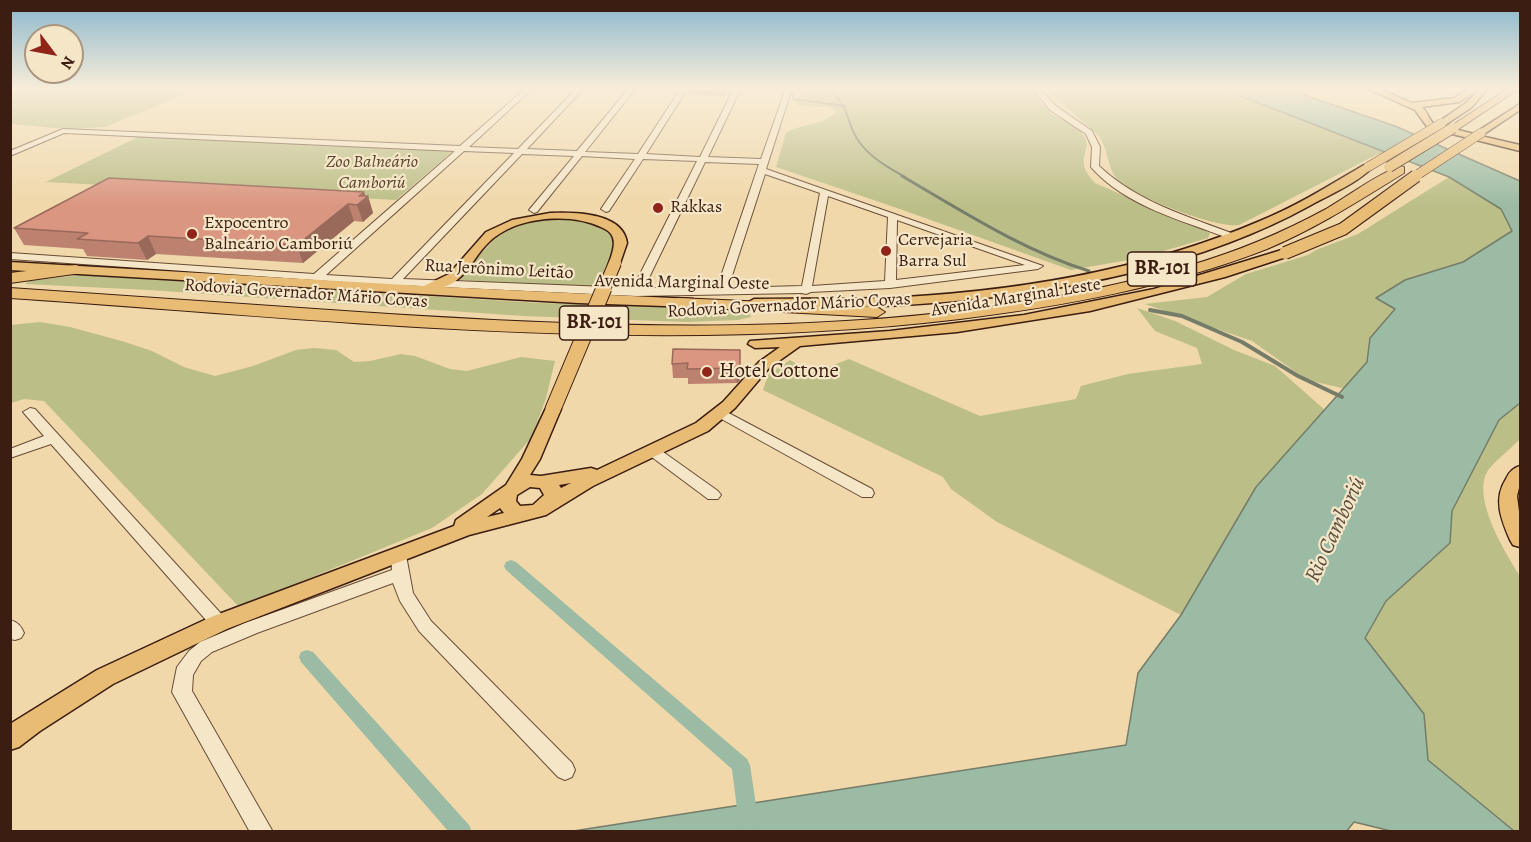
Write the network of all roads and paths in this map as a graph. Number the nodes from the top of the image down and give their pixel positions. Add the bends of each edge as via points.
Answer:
1 (486, 127) edge
2 (543, 127) edge
3 (601, 127) edge
4 (659, 127) edge
5 (718, 127) edge
6 (776, 127) edge
7 (1081, 127) edge
8 (1435, 127) edge
9 (1443, 127) edge
10 (1461, 127) edge
11 (1462, 127) edge
12 (1495, 127) edge
13 (1500, 127) edge
14 (1457, 130) junction
15 (1484, 136) junction
16 (1518, 146) edge
17 (462, 149) junction
18 (520, 151) junction
19 (580, 154) junction
20 (10, 156) edge
21 (640, 157) junction
22 (702, 159) junction
23 (763, 166) junction
24 (1395, 168) junction
25 (825, 191) junction
26 (606, 209) dead end
27 (534, 210) dead end
28 (893, 215) junction
29 (1231, 236) junction
30 (10, 256) edge
31 (10, 266) edge
32 (76, 270) junction
33 (317, 277) junction
34 (10, 278) edge
35 (393, 282) junction
36 (440, 284) junction
37 (339, 285) junction
38 (457, 285) junction
39 (890, 285) junction
40 (10, 286) edge
41 (421, 290) junction
42 (806, 291) junction
43 (721, 292) junction
44 (10, 293) edge
45 (636, 293) junction
46 (678, 303) junction
47 (916, 312) junction
48 (394, 320) junction
49 (800, 342) junction
50 (755, 344) junction
51 (764, 365) junction
52 (30, 412) dead end
53 (721, 413) junction
54 (53, 438) junction
55 (540, 441) junction
56 (654, 452) junction
57 (10, 454) edge
58 (616, 469) junction
59 (1521, 471) edge
60 (542, 481) junction
61 (511, 490) junction
62 (867, 493) dead end
63 (713, 495) dead end
64 (551, 502) junction
65 (523, 513) junction
66 (444, 537) junction
67 (1521, 540) edge
68 (399, 564) junction
69 (219, 623) junction
70 (10, 739) edge
71 (565, 770) dead end
72 (262, 831) edge

1 - 17 street
2 - 18 street
3 - 19 street
4 - 21 street
5 - 22 street
6 - 23 street
7 - 29 street via 1089,133 1096,147 1095,167 1111,184
8 - 29 main road, Avenida Marginal Oeste, bridge via 1299,207
9 - 14 main road
10 - 14 highway, Rodovia Governador Mário Covas / BR-101
11 - 14 highway, Rodovia Governador Mário Covas / BR-101
12 - 15 main road, Avenida Marginal Leste
13 - 15 main road, Avenida Marginal Leste
14 - 15 main road
14 - 24 highway, Rodovia Governador Mário Covas / BR-101
15 - 16 main road
15 - 49 main road, Avenida Marginal Leste, bridge via 1427,168 1343,229 1226,273 1149,295 1050,315 920,333
17 - 18 street
17 - 20 street via 66,131
17 - 33 street
18 - 19 street
18 - 35 street
19 - 21 street
19 - 27 street
21 - 22 street
21 - 26 street
22 - 23 street
22 - 45 street
23 - 25 street
23 - 43 street
24 - 47 highway, Rodovia Governador Mário Covas / BR-101 via 1283,227 1189,262 1055,293
24 - 48 highway, Rodovia Governador Mário Covas / BR-101 via 1319,219 1240,253 1135,284 1008,308 859,325 718,332 567,330
25 - 28 street
25 - 42 street
28 - 39 street
28 - 39 street, Rua Jerônimo Leitão via 1038,266
29 - 46 main road, Avenida Marginal Oeste via 1146,263 982,293 872,302
30 - 33 street, Rua Jerônimo Leitão
31 - 32 main road, Avenida Marginal Oeste
32 - 34 highway
32 - 37 main road, Avenida Marginal Oeste
33 - 35 street, Rua Jerônimo Leitão
33 - 37 street
35 - 36 street, Rua Jerônimo Leitão
35 - 37 main road, Avenida Marginal Oeste via 370,287
35 - 41 main road, Avenida Marginal Oeste
36 - 38 main road
36 - 41 main road
38 - 41 main road, Avenida Marginal Oeste
38 - 45 street, Rua Jerônimo Leitão
38 - 46 main road, Avenida Marginal Oeste
38 - 55 main road, bridge via 490,235 514,224 551,217 586,218 614,229 622,240
39 - 42 street, Rua Jerônimo Leitão
40 - 47 highway, Rodovia Governador Mário Covas / BR-101 via 577,323 756,323
42 - 43 street, Rua Jerônimo Leitão
43 - 45 street, Rua Jerônimo Leitão
44 - 48 highway, Rodovia Governador Mário Covas / BR-101
46 - 47 highway
48 - 50 highway via 531,341
49 - 50 main road, Avenida Marginal Leste
49 - 51 main road
50 - 51 main road via 762,352
51 - 53 main road
52 - 54 street
53 - 56 main road
53 - 62 street
54 - 57 street
54 - 69 street
55 - 60 main road
55 - 61 main road
56 - 58 main road
56 - 63 street
58 - 60 main road
58 - 64 main road
59 - 67 main road via 1509,486 1507,500
60 - 61 main road via 525,482
60 - 64 main road via 554,492
61 - 65 main road via 506,503 515,512
61 - 66 main road
64 - 65 main road via 539,510
65 - 66 main road
66 - 68 main road
68 - 69 main road
68 - 71 street via 407,603 424,626
68 - 72 street via 206,647 184,673 182,692
69 - 70 main road via 105,677

